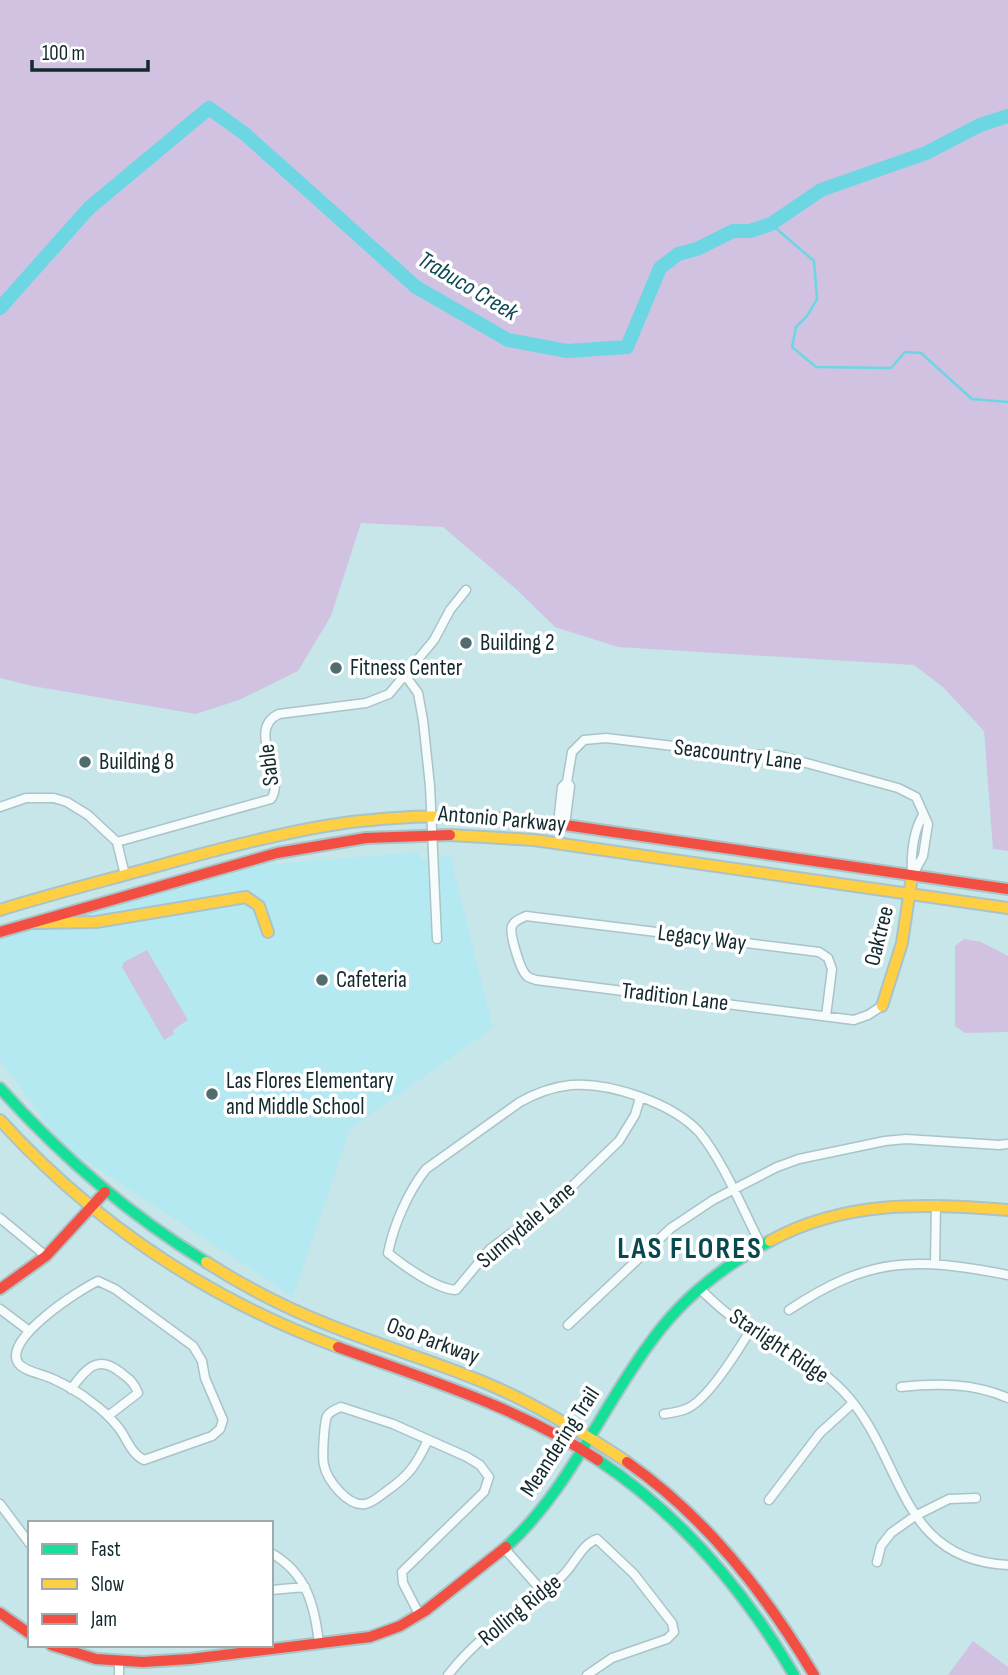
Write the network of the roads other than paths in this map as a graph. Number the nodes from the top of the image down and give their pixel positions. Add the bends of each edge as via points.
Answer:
1 (467, 590) dead end
2 (405, 675) junction
3 (0, 807) edge
4 (432, 817) junction
5 (562, 825) junction
6 (433, 834) junction
7 (117, 842) junction
8 (125, 875) junction
9 (912, 876) junction
10 (1008, 890) edge
11 (911, 896) junction
12 (1008, 908) edge
13 (0, 910) edge
14 (516, 920) joint
15 (31, 923) junction
16 (0, 932) edge
17 (268, 932) dead end
18 (437, 939) dead end
19 (882, 1006) joint
20 (826, 1016) junction
21 (0, 1088) edge
22 (640, 1098) junction
23 (0, 1120) edge
24 (1008, 1144) edge
25 (732, 1189) junction
26 (105, 1192) junction
27 (936, 1205) junction
28 (92, 1208) junction
29 (1008, 1210) edge
30 (0, 1218) edge
31 (761, 1245) junction
32 (46, 1256) junction
33 (934, 1262) junction
34 (1008, 1275) edge
35 (0, 1289) edge
36 (700, 1289) junction
37 (0, 1309) edge
38 (789, 1310) dead end
39 (568, 1325) dead end
40 (751, 1329) junction
41 (28, 1331) junction
42 (901, 1387) dead end
43 (71, 1389) junction
44 (1008, 1398) edge
45 (853, 1403) junction
46 (664, 1414) dead end
47 (108, 1416) junction
48 (590, 1436) junction
49 (428, 1440) junction
50 (582, 1449) junction
51 (976, 1498) dead end
52 (769, 1500) dead end
53 (0, 1504) edge
54 (915, 1516) junction
55 (28, 1541) edge
56 (504, 1548) junction
57 (273, 1554) edge
58 (877, 1562) dead end
59 (1008, 1565) edge
60 (306, 1587) junction
61 (273, 1590) edge
62 (542, 1591) junction
63 (0, 1613) edge
64 (419, 1614) junction
65 (28, 1633) edge
66 (319, 1644) junction
67 (56, 1647) edge
68 (119, 1661) junction
69 (119, 1675) edge
70 (448, 1675) edge
71 (587, 1675) edge
72 (794, 1675) edge
73 (814, 1675) edge

1 - 2 street, Sable
2 - 4 street via 418,693
2 - 7 street, Sable via 389,694 377,700 274,717 265,735 275,790 271,799
3 - 7 street via 26,798 54,798 88,814
4 - 5 main road, Antonio Parkway
4 - 6 street
4 - 8 main road, Antonio Parkway via 300,830
5 - 9 main road, Antonio Parkway
5 - 9 street, Seacountry Lane via 572,752 584,740 606,738 777,754 916,797 928,824 923,856
6 - 11 main road, Antonio Parkway via 534,840
6 - 15 main road, Antonio Parkway via 366,838 277,853
6 - 18 street
7 - 8 street
8 - 13 main road, Antonio Parkway
9 - 10 main road, Antonio Parkway
9 - 11 main road, Oaktree
11 - 12 main road, Antonio Parkway
11 - 19 main road, Oaktree
14 - 20 street, Tradition Lane via 511,935 528,978
14 - 20 street, Legacy Way via 526,916 819,952 828,958 832,969
15 - 16 main road, Antonio Parkway
15 - 17 main road via 96,922 246,897 258,903
19 - 20 street, Tradition Lane via 854,1020
21 - 26 main road, Oso Parkway
22 - 22 street, Sunnydale Lane via 619,1141 559,1198 490,1249 456,1290 446,1289 388,1253 411,1192 426,1169 520,1102 571,1086 606,1087
22 - 25 street via 673,1112 695,1129
23 - 28 main road, Oso Parkway
24 - 25 street via 885,1141 799,1159
25 - 31 street
25 - 39 street via 671,1228
26 - 28 main road
26 - 48 main road, Oso Parkway via 194,1255 270,1297 308,1316 487,1383
27 - 29 main road, Meandering Trail
27 - 31 main road, Meandering Trail via 845,1213
27 - 33 street
28 - 32 main road
28 - 50 main road, Oso Parkway via 203,1285 251,1310 474,1396
30 - 32 street
31 - 36 main road, Meandering Trail
32 - 35 main road
33 - 34 street
33 - 38 street via 846,1277
36 - 40 street, Starlight Ridge
36 - 48 main road, Meandering Trail via 651,1340
37 - 41 street
40 - 45 street, Starlight Ridge via 801,1356
40 - 46 street via 701,1397 687,1409
41 - 43 street via 15,1349 20,1365
41 - 47 street via 98,1281 193,1346 223,1420 212,1436 144,1460 135,1455
42 - 44 street via 956,1385
43 - 47 street
43 - 47 street via 86,1371 98,1363 109,1363 134,1382 138,1393
45 - 52 street via 820,1433
45 - 54 street, Starlight Ridge via 883,1450
48 - 50 main road, Meandering Trail
48 - 73 main road, Oso Parkway via 673,1497 710,1533 770,1604
49 - 49 street via 404,1479 363,1504 355,1503 334,1484 323,1463 327,1416 341,1407
49 - 64 street via 480,1465 489,1477 484,1492 402,1572
50 - 56 main road, Meandering Trail via 541,1511
50 - 72 main road, Oso Parkway via 660,1510 708,1556 748,1603
51 - 54 street via 949,1499
53 - 55 street
54 - 58 street via 891,1533
54 - 59 street, Starlight Ridge via 956,1554 981,1563
56 - 62 street
56 - 64 main road, Meandering Trail
57 - 60 street via 284,1560
60 - 61 street
60 - 66 street via 316,1614
62 - 70 street, Rolling Ridge
62 - 71 street, Rolling Ridge via 563,1577 589,1541 597,1539 634,1574 672,1623 674,1632 667,1639 612,1658
63 - 65 main road
64 - 66 main road, Meandering Trail via 374,1636
66 - 68 main road, Meandering Trail via 167,1661
67 - 68 main road, Meandering Trail via 75,1655
68 - 69 street

